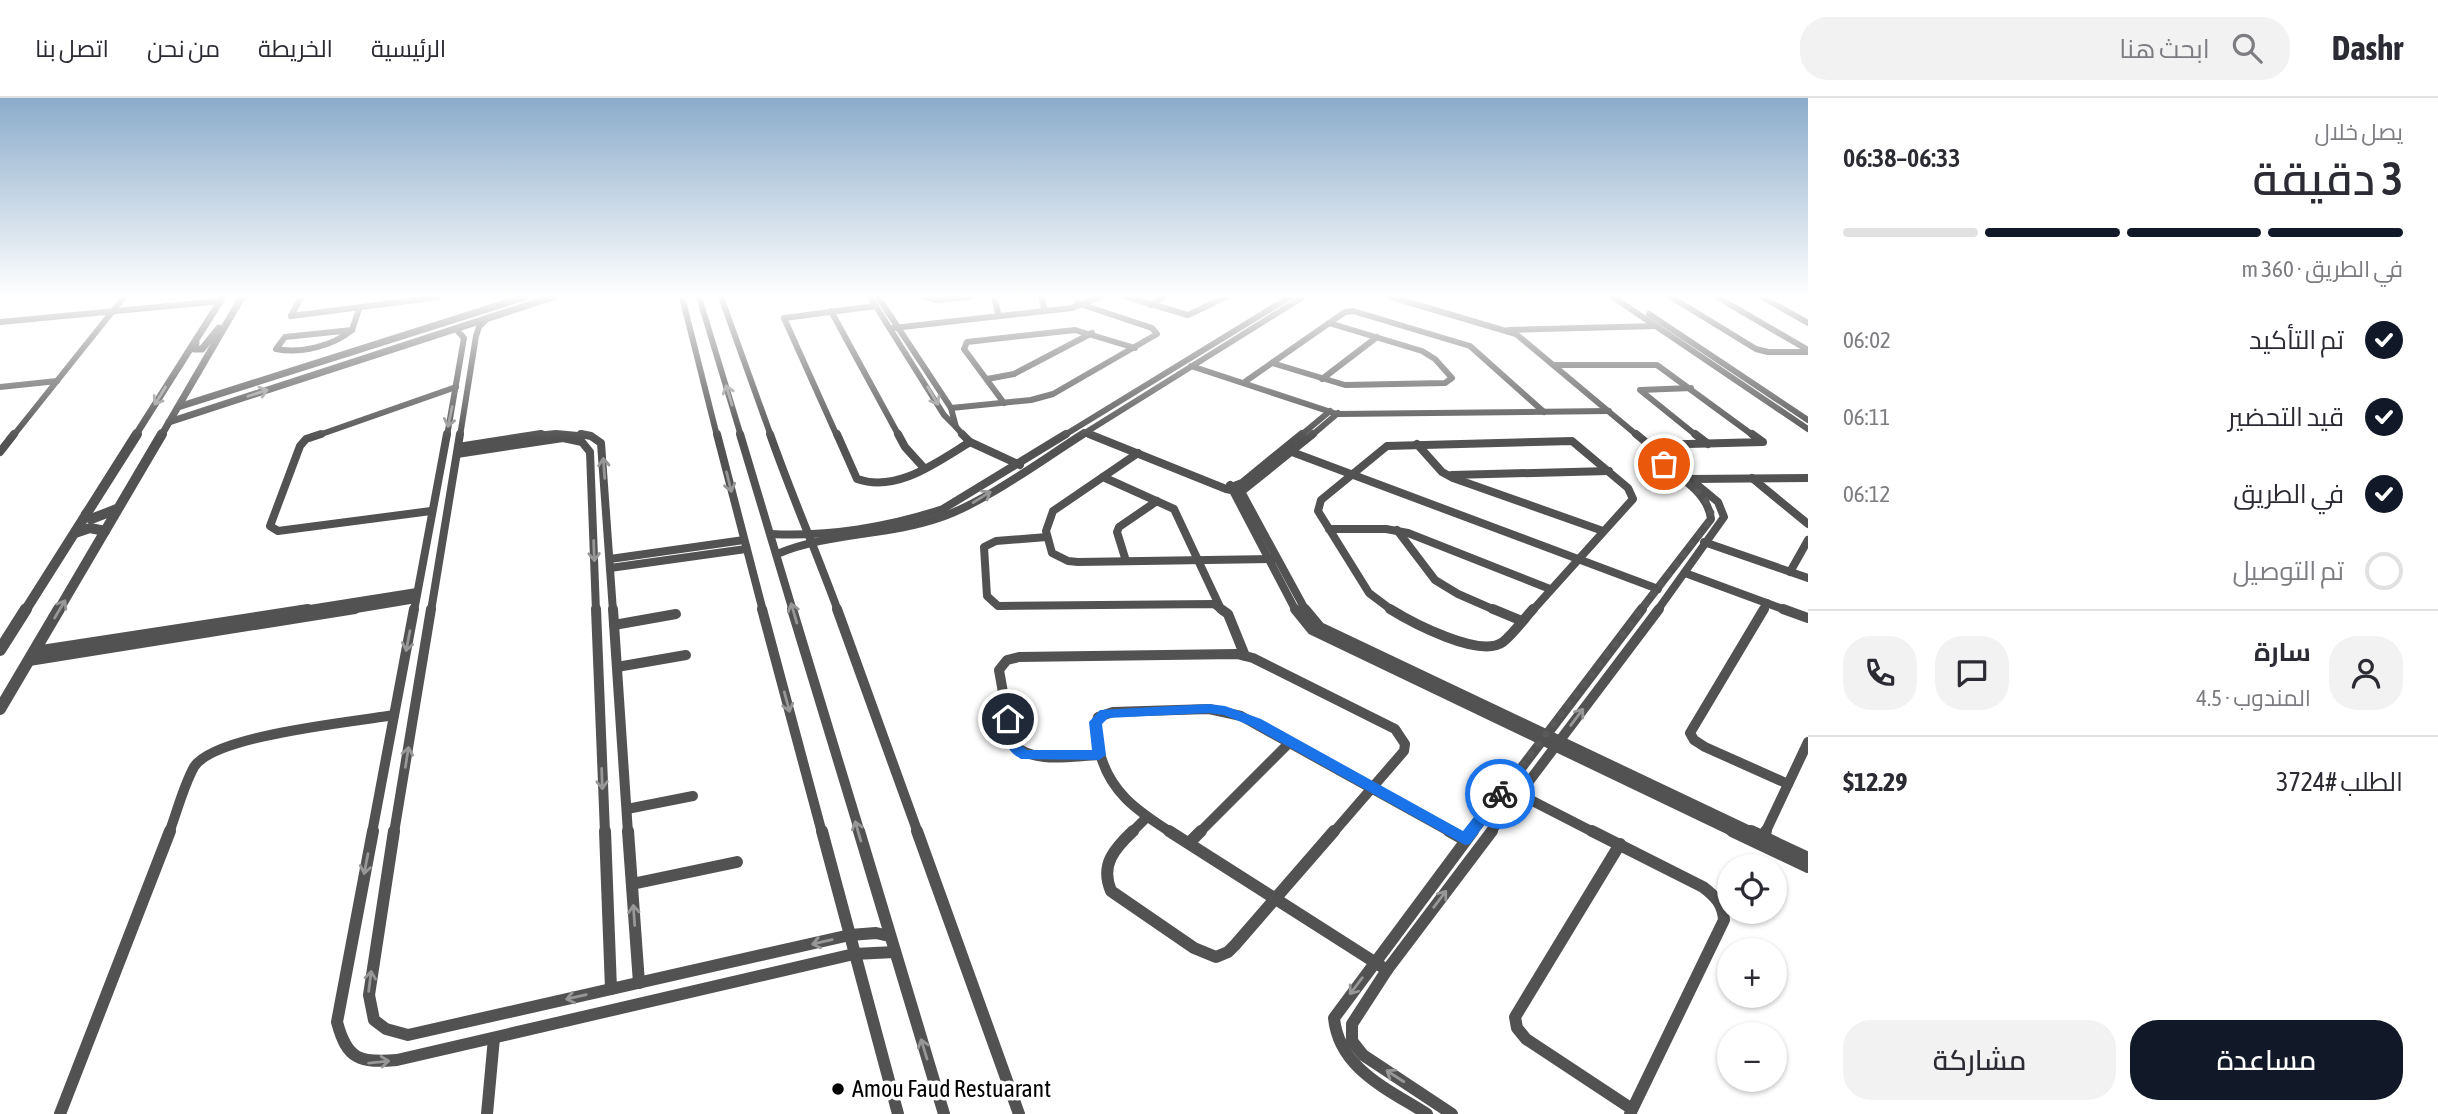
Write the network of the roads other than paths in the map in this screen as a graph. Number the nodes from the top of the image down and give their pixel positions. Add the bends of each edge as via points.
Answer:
1 (86, 344) edge
2 (193, 344) edge
3 (196, 344) edge
4 (206, 344) edge
5 (213, 344) edge
6 (279, 344) edge
7 (325, 344) edge
8 (376, 344) edge
9 (408, 344) edge
10 (466, 344) edge
11 (471, 344) edge
12 (694, 344) edge
13 (713, 344) edge
14 (738, 344) edge
15 (796, 344) edge
16 (849, 344) edge
17 (903, 344) edge
18 (905, 344) edge
19 (965, 344) edge
20 (1070, 344) edge
21 (1125, 344) edge
22 (1141, 344) edge
23 (1218, 344) edge
24 (1223, 344) edge
25 (1298, 344) edge
26 (1367, 344) edge
27 (1399, 344) edge
28 (1466, 344) edge
29 (1522, 344) edge
30 (1525, 344) edge
31 (1686, 344) edge
32 (1692, 344) edge
33 (1749, 344) edge
34 (1135, 348) junction
35 (468, 351) junction
36 (1808, 351) edge
37 (1708, 361) junction
38 (1719, 361) junction
39 (181, 363) junction
40 (1190, 363) junction
41 (1272, 363) junction
42 (1554, 365) junction
43 (195, 375) junction
44 (987, 379) junction
45 (1322, 379) junction
46 (1156, 380) junction
47 (57, 381) junction
48 (1165, 383) junction
49 (1248, 383) junction
50 (0, 387) edge
51 (456, 387) junction
52 (1691, 388) junction
53 (211, 397) junction
54 (1004, 403) junction
55 (218, 406) junction
56 (178, 407) junction
57 (951, 408) junction
58 (1602, 409) junction
59 (1542, 410) junction
60 (1334, 412) junction
61 (1808, 421) edge
62 (169, 422) junction
63 (956, 427) junction
64 (1083, 429) junction
65 (1808, 429) edge
66 (970, 443) junction
67 (1417, 444) junction
68 (1708, 444) junction
69 (1650, 445) junction
70 (457, 450) junction
71 (0, 452) edge
72 (1292, 452) junction
73 (1138, 453) junction
74 (1018, 464) junction
75 (924, 468) junction
76 (1028, 468) junction
77 (1609, 471) junction
78 (1351, 474) junction
79 (1447, 475) junction
80 (1103, 477) junction
81 (1752, 478) junction
82 (1808, 478) edge
83 (1686, 479) junction
84 (1235, 489) junction
85 (606, 499) junction
86 (1157, 500) junction
87 (592, 502) junction
88 (119, 508) junction
89 (431, 511) junction
90 (86, 514) junction
91 (1808, 524) edge
92 (882, 527) junction
93 (1329, 529) junction
94 (1397, 530) junction
95 (105, 531) junction
96 (1604, 531) junction
97 (74, 534) junction
98 (771, 534) junction
99 (1048, 537) junction
100 (808, 538) junction
101 (1696, 539) junction
102 (1808, 540) edge
103 (1708, 543) junction
104 (745, 545) junction
105 (777, 554) junction
106 (1273, 559) junction
107 (1578, 559) junction
108 (1200, 560) junction
109 (1126, 561) junction
110 (610, 564) junction
111 (1790, 572) junction
112 (1685, 573) junction
113 (1808, 578) edge
114 (1550, 589) junction
115 (1658, 589) junction
116 (416, 595) junction
117 (1767, 603) junction
118 (1220, 607) junction
119 (677, 614) dead end
120 (1808, 618) edge
121 (1522, 621) junction
122 (614, 625) junction
123 (615, 642) junction
124 (597, 645) junction
125 (0, 650) edge
126 (35, 650) junction
127 (686, 655) dead end
128 (1245, 656) junction
129 (29, 661) junction
130 (617, 667) junction
131 (0, 709) edge
132 (394, 715) junction
133 (1543, 737) junction
134 (1290, 742) junction
135 (1808, 742) edge
136 (1557, 744) junction
137 (1099, 755) junction
138 (1788, 784) junction
139 (1373, 788) junction
140 (1519, 794) junction
141 (693, 796) dead end
142 (627, 809) junction
143 (1146, 817) junction
144 (1465, 839) junction
145 (1762, 841) junction
146 (1189, 843) junction
147 (1620, 844) junction
148 (1808, 858) edge
149 (737, 862) dead end
150 (1808, 867) edge
151 (632, 884) junction
152 (1275, 899) junction
153 (850, 935) junction
154 (889, 936) junction
155 (895, 952) junction
156 (854, 954) junction
157 (1374, 962) junction
158 (1387, 970) junction
159 (639, 983) junction
160 (611, 989) junction
161 (494, 1038) junction
162 (1631, 1111) edge
163 (60, 1114) edge
164 (487, 1114) edge
165 (898, 1114) edge
166 (944, 1114) edge
167 (1019, 1114) edge
168 (1427, 1114) edge
169 (1452, 1114) edge

1 - 47 street
2 - 39 street
3 - 4 street via 194,349
5 - 43 street
6 - 7 street via 276,349
8 - 53 street
55 -> 9 street
10 - 35 street
11 - 35 street
12 -> 104 street
98 -> 13 street
14 - 100 street
15 - 75 street via 855,475 867,483 888,483
16 - 75 street via 905,447
17 -> 63 street via 944,415
18 - 57 street
19 - 44 street
20 - 44 street via 1014,374
21 - 34 street
22 - 34 street
23 - 40 street
24 - 40 street
25 - 41 street
26 - 45 street
27 - 45 street via 1430,355 1452,378 1445,383 1355,385
28 - 59 street
29 - 58 street
30 - 42 street
31 - 37 street
32 - 38 street
33 - 36 street via 1768,352
34 - 54 street via 1053,394
35 - 51 street
35 - 70 street
37 - 38 street
37 - 65 street
38 - 61 street
39 - 43 street via 199,357
39 -> 90 street
40 - 46 street
40 - 48 street
40 - 49 street
41 - 45 street
41 - 49 street
42 - 52 street via 1651,364
42 - 58 street
43 - 56 street
44 - 54 street
46 - 48 street
46 - 64 street
47 - 50 street
47 - 71 street
48 - 64 street
49 - 60 street
51 -> 89 street
51 - 89 street via 306,439 270,526 278,531
52 - 68 street via 1640,390
52 - 68 street via 1763,442
53 - 55 street via 204,405
53 - 56 street
54 - 57 street
55 - 62 street
56 - 62 street
57 - 63 street
58 - 59 street
58 - 69 street
58 - 83 street
59 - 60 street
60 - 72 street
60 - 84 street
62 - 88 street
63 - 66 street
64 - 73 street
64 - 74 street
64 - 76 street
64 - 84 street
66 - 74 street
66 - 75 street
67 - 77 street via 1572,441
67 - 78 street via 1381,449
67 - 79 street
68 - 69 street
69 - 83 street
85 -> 70 street via 601,443 589,433 567,432
70 - 87 street via 563,438 582,442 590,452
160 -> 70 street via 408,1035 386,1032 372,1020 369,983
72 - 78 street
72 - 84 street via 1249,488
73 - 80 street
73 - 84 street
74 - 76 street
74 - 92 street via 939,511
92 -> 76 street via 946,517
77 - 79 street
77 - 96 street via 1633,499
78 - 93 street via 1317,505
78 - 107 street
79 - 96 street
80 - 86 street
80 - 99 street via 1053,511 1046,522
81 - 82 street
81 - 83 street
81 - 91 street
83 - 101 street via 1712,513
83 - 103 street via 1723,510 1722,523
84 - 106 street
85 - 87 street
85 - 110 street
86 - 108 street via 1179,515
86 - 109 street via 1119,527
87 -> 124 street
88 - 90 street via 97,518
88 - 95 street
89 - 116 street
90 - 97 street
92 - 100 street
93 - 94 street
93 - 121 street via 1369,593 1399,614 1485,648 1502,643
94 - 114 street
94 - 121 street via 1445,588
95 - 97 street via 90,528
126 -> 95 street
96 - 107 street
97 - 125 street
98 - 100 street
98 - 105 street
99 - 109 street via 1052,553 1068,561
99 - 118 street via 996,541 984,547 991,602 1008,608 1208,603
100 - 105 street
100 - 167 street via 822,566
101 - 103 street
101 - 115 street
102 - 111 street
103 - 111 street
103 - 112 street
104 - 110 street
104 -> 153 street
154 -> 105 street
106 - 108 street
106 - 133 street via 1297,613 1312,630
107 - 114 street
107 - 115 street
108 - 109 street
108 - 118 street
110 - 122 street
111 - 113 street
112 - 117 street
136 -> 112 street
114 - 121 street
115 - 133 street
116 - 126 street
116 - 129 street
116 -> 132 street
117 - 120 street
117 - 138 street via 1690,733 1705,747
118 - 128 street via 1228,614
119 - 122 street
122 - 123 street
123 - 124 street
123 - 130 street
124 -> 160 street
126 - 129 street
127 - 130 street
128 - 137 street via 1221,652 1019,657 1001,665 1017,751 1037,756
128 - 139 street via 1395,729 1405,744 1404,751
129 - 131 street
130 - 142 street
132 -> 161 street via 340,1002 340,1040 351,1055 367,1063
132 - 163 street via 239,741 214,751 195,766
133 - 136 street
133 - 144 street
134 - 137 street via 1225,711 1114,712 1095,722
134 - 139 street
134 - 146 street
135 - 138 street
136 - 140 street
136 - 145 street
137 - 143 street via 1120,796
138 - 145 street
139 - 144 street
139 - 152 street
140 - 147 street
158 -> 140 street
141 - 142 street
142 - 151 street
143 - 146 street
143 - 152 street via 1112,852 1104,870 1105,882 1111,891 1194,948 1216,957 1228,952
144 - 157 street
145 - 148 street
145 - 150 street
146 - 152 street
147 - 162 street via 1703,887 1724,909 1724,920
147 - 162 street via 1515,1017 1526,1039
149 - 151 street
159 -> 151 street
152 - 157 street
153 - 154 street
153 - 156 street
153 -> 159 street
154 - 155 street
155 - 156 street
166 -> 155 street
156 - 161 street
156 - 165 street
157 - 158 street
157 -> 168 street via 1334,1017 1333,1032 1351,1062
169 -> 158 street via 1353,1045 1352,1024
159 - 160 street
161 - 164 street

